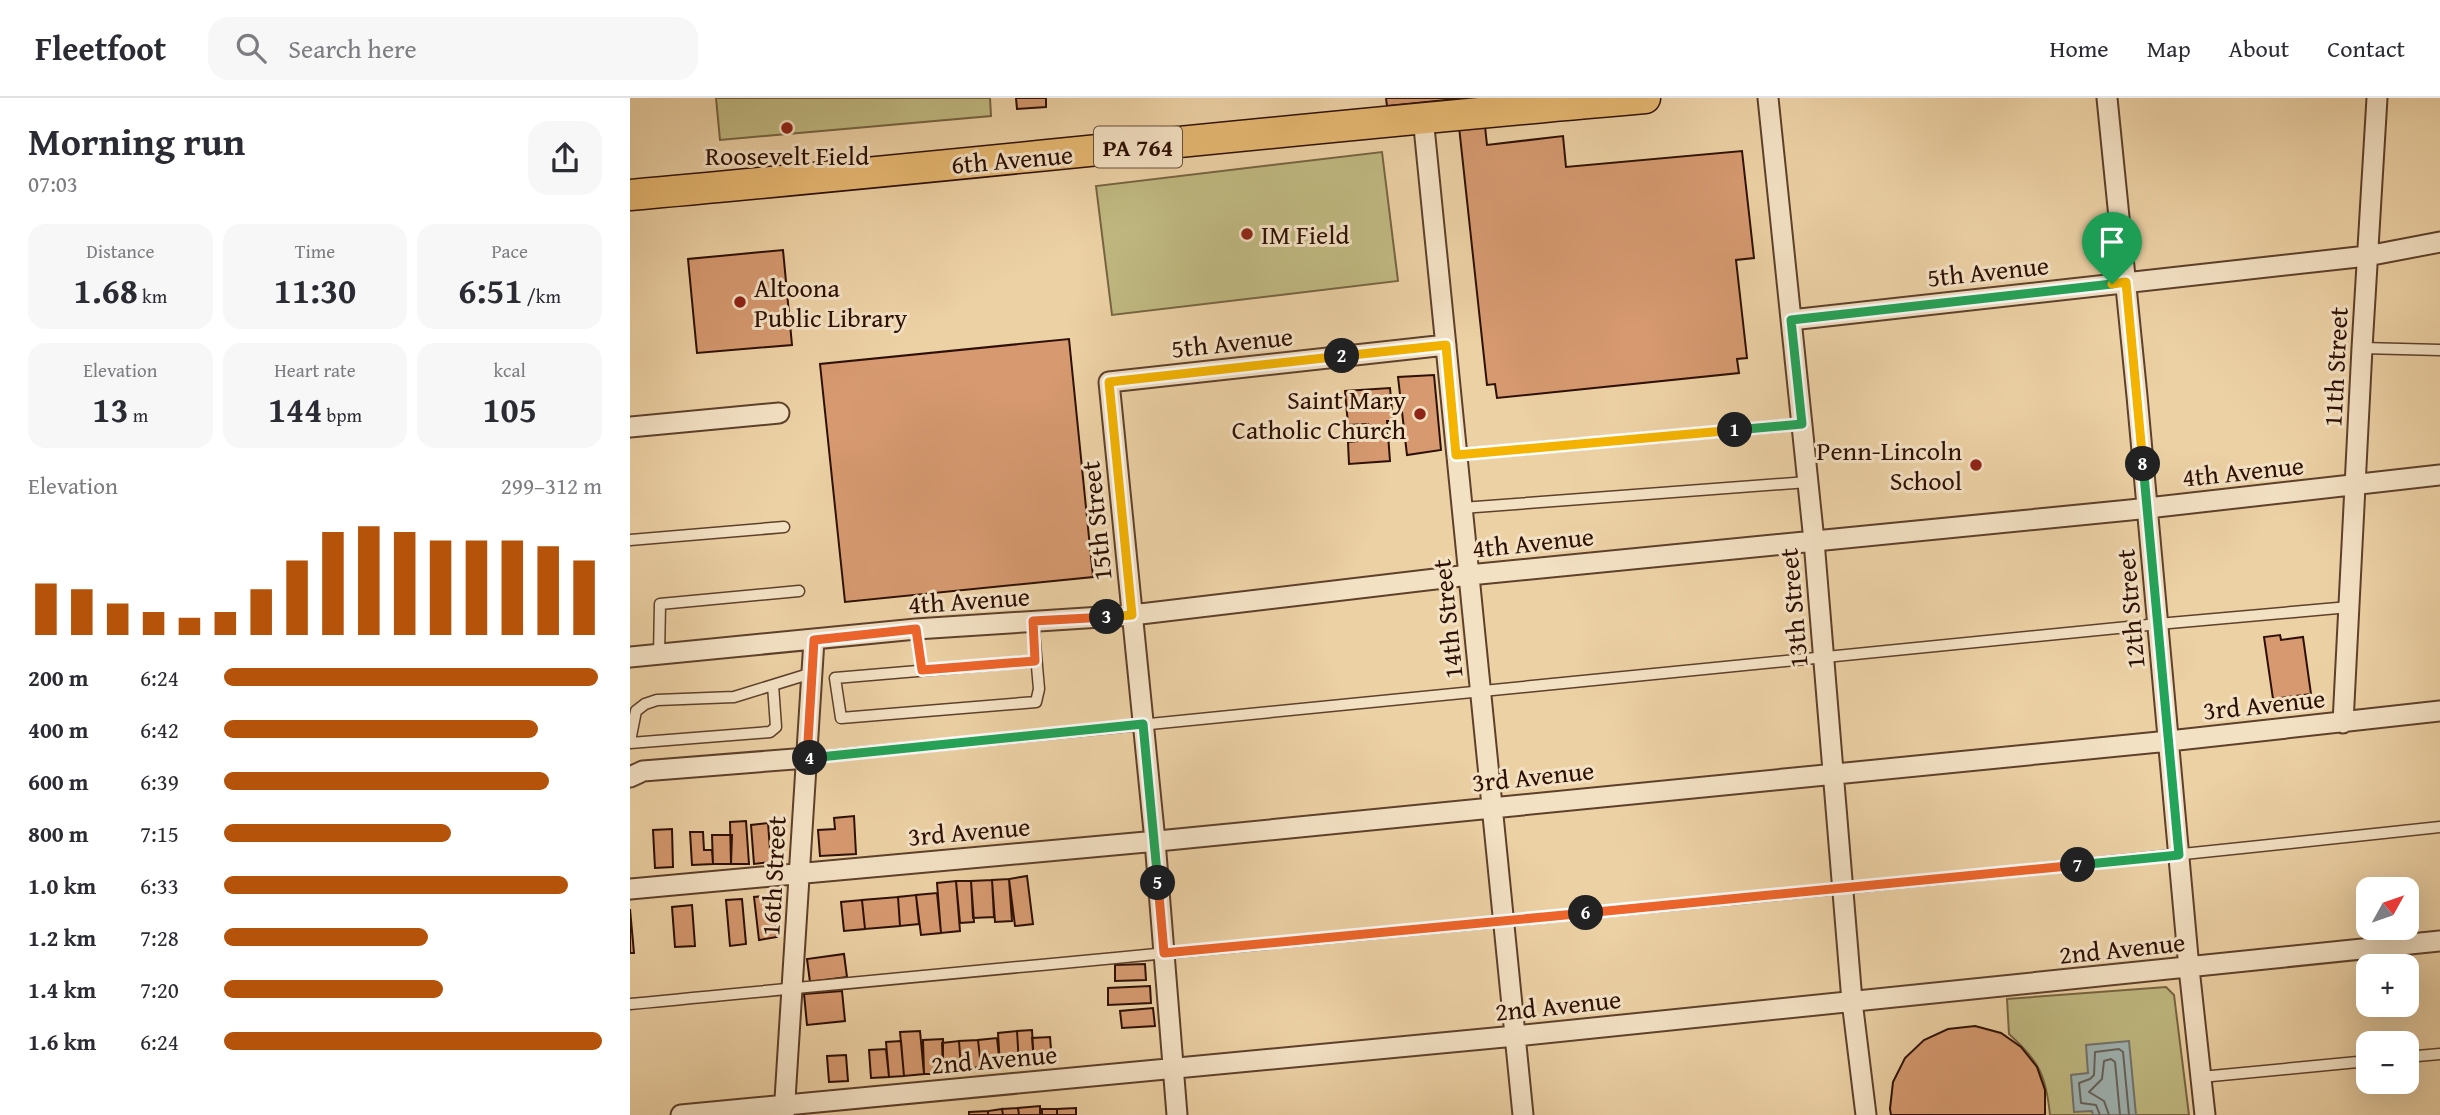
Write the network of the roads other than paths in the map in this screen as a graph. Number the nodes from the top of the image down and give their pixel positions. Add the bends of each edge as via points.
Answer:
1 (1645, 98) edge
2 (1768, 98) edge
3 (2107, 98) edge
4 (2377, 98) edge
5 (1423, 117) junction
6 (630, 195) edge
7 (2440, 242) edge
8 (2367, 256) junction
9 (2126, 282) junction
10 (1791, 320) junction
11 (1446, 345) junction
12 (2361, 348) junction
13 (2440, 351) edge
14 (1109, 382) joint
15 (779, 413) dead end
16 (1802, 424) junction
17 (630, 428) edge
18 (1456, 455) junction
19 (2440, 475) edge
20 (1808, 482) junction
21 (2356, 485) junction
22 (1462, 508) junction
23 (2147, 508) junction
24 (784, 527) dead end
25 (630, 540) edge
26 (1814, 541) junction
27 (1469, 575) junction
28 (799, 591) dead end
29 (2349, 607) junction
30 (1132, 615) junction
31 (1033, 621) junction
32 (2158, 624) junction
33 (916, 629) junction
34 (814, 640) junction
35 (659, 655) junction
36 (630, 657) edge
37 (1824, 657) junction
38 (1035, 661) junction
39 (922, 670) junction
40 (812, 673) junction
41 (773, 685) junction
42 (1480, 692) junction
43 (2440, 711) edge
44 (2343, 723) junction
45 (1143, 724) junction
46 (2169, 741) junction
47 (630, 742) edge
48 (807, 758) junction
49 (1833, 773) junction
50 (630, 777) edge
51 (1492, 807) junction
52 (2440, 827) edge
53 (1155, 841) junction
54 (2179, 855) junction
55 (799, 872) junction
56 (1843, 887) junction
57 (630, 889) edge
58 (1503, 922) junction
59 (2440, 941) edge
60 (1164, 953) junction
61 (2189, 968) junction
62 (793, 988) junction
63 (1853, 1002) junction
64 (630, 1004) edge
65 (1515, 1036) junction
66 (2440, 1054) edge
67 (2419, 1056) edge
68 (2356, 1062) edge
69 (1172, 1069) junction
70 (2201, 1077) junction
71 (784, 1110) edge
72 (681, 1115) edge
73 (1177, 1115) edge
74 (1522, 1115) edge
75 (1865, 1115) edge
76 (2205, 1115) edge

1 - 5 main road, 6th Avenue / PA 764
2 - 10 street, 13th Street
3 - 9 street, 12th Street
4 - 8 street, 11th Street
5 - 6 main road, 6th Avenue / PA 764
5 - 11 street, 14th Street
7 - 8 street, 5th Avenue
8 - 9 street, 5th Avenue
8 - 12 street, 11th Street
9 - 10 street, 5th Avenue
9 - 23 street, 12th Street
10 - 16 street, 13th Street
11 - 14 street, 5th Avenue
11 - 18 street, 14th Street
12 - 13 lane
12 - 21 street, 11th Street
14 - 30 street, 15th Street
15 - 17 street
16 - 18 lane
16 - 20 street, 13th Street
18 - 22 street, 14th Street
19 - 21 street, 4th Avenue
20 - 22 lane
20 - 26 street, 13th Street
21 - 23 street, 4th Avenue
21 - 29 street, 11th Street
22 - 27 street, 14th Street
23 - 26 street, 4th Avenue
23 - 32 street, 12th Street
24 - 25 lane
26 - 27 street, 4th Avenue
26 - 37 street, 13th Street
27 - 30 street, 4th Avenue
27 - 42 street, 14th Street
28 - 35 lane via 660,604
29 - 32 lane
29 - 44 street, 11th Street
30 - 31 street, 4th Avenue
30 - 45 street, 15th Street
31 - 33 street, 4th Avenue
31 - 38 lane
32 - 37 lane
32 - 46 street, 12th Street
33 - 34 street, 4th Avenue
33 - 39 lane
34 - 35 street, 4th Avenue
34 - 40 street, 16th Street
35 - 36 street, 4th Avenue
37 - 42 lane
37 - 49 street, 13th Street
38 - 39 lane
38 - 39 lane via 1036,702 841,718 835,678
40 - 41 lane
40 - 48 street, 16th Street
41 - 47 lane via 734,697 645,704 636,711
41 - 47 lane via 776,727 770,732
42 - 45 lane
42 - 51 street, 14th Street
43 - 44 street, 3rd Avenue
44 - 46 street, 3rd Avenue
45 - 48 lane
45 - 53 street, 15th Street
46 - 49 street, 3rd Avenue
46 - 54 street, 12th Street
48 - 50 street via 643,771
48 - 55 street, 16th Street
49 - 51 street, 3rd Avenue
49 - 56 street, 13th Street
51 - 53 street, 3rd Avenue
51 - 58 street, 14th Street
52 - 54 lane
53 - 55 street, 3rd Avenue
53 - 60 street, 15th Street
54 - 56 lane
54 - 61 street, 12th Street
55 - 57 street, 3rd Avenue
55 - 62 street, 16th Street
56 - 58 lane
56 - 63 street, 13th Street
58 - 60 lane
58 - 65 street, 14th Street
59 - 61 street, 2nd Avenue
60 - 62 lane
60 - 69 street, 15th Street
61 - 63 street, 2nd Avenue
61 - 70 street, 12th Street
62 - 64 lane
62 - 71 street, 16th Street
63 - 65 street, 2nd Avenue
63 - 75 street, 13th Street
65 - 69 street, 2nd Avenue
65 - 74 street, 14th Street
66 - 67 lane
68 - 70 lane
69 - 71 street, 2nd Avenue
69 - 73 street, 15th Street
70 - 76 street, 12th Street
71 - 72 street, 2nd Avenue

